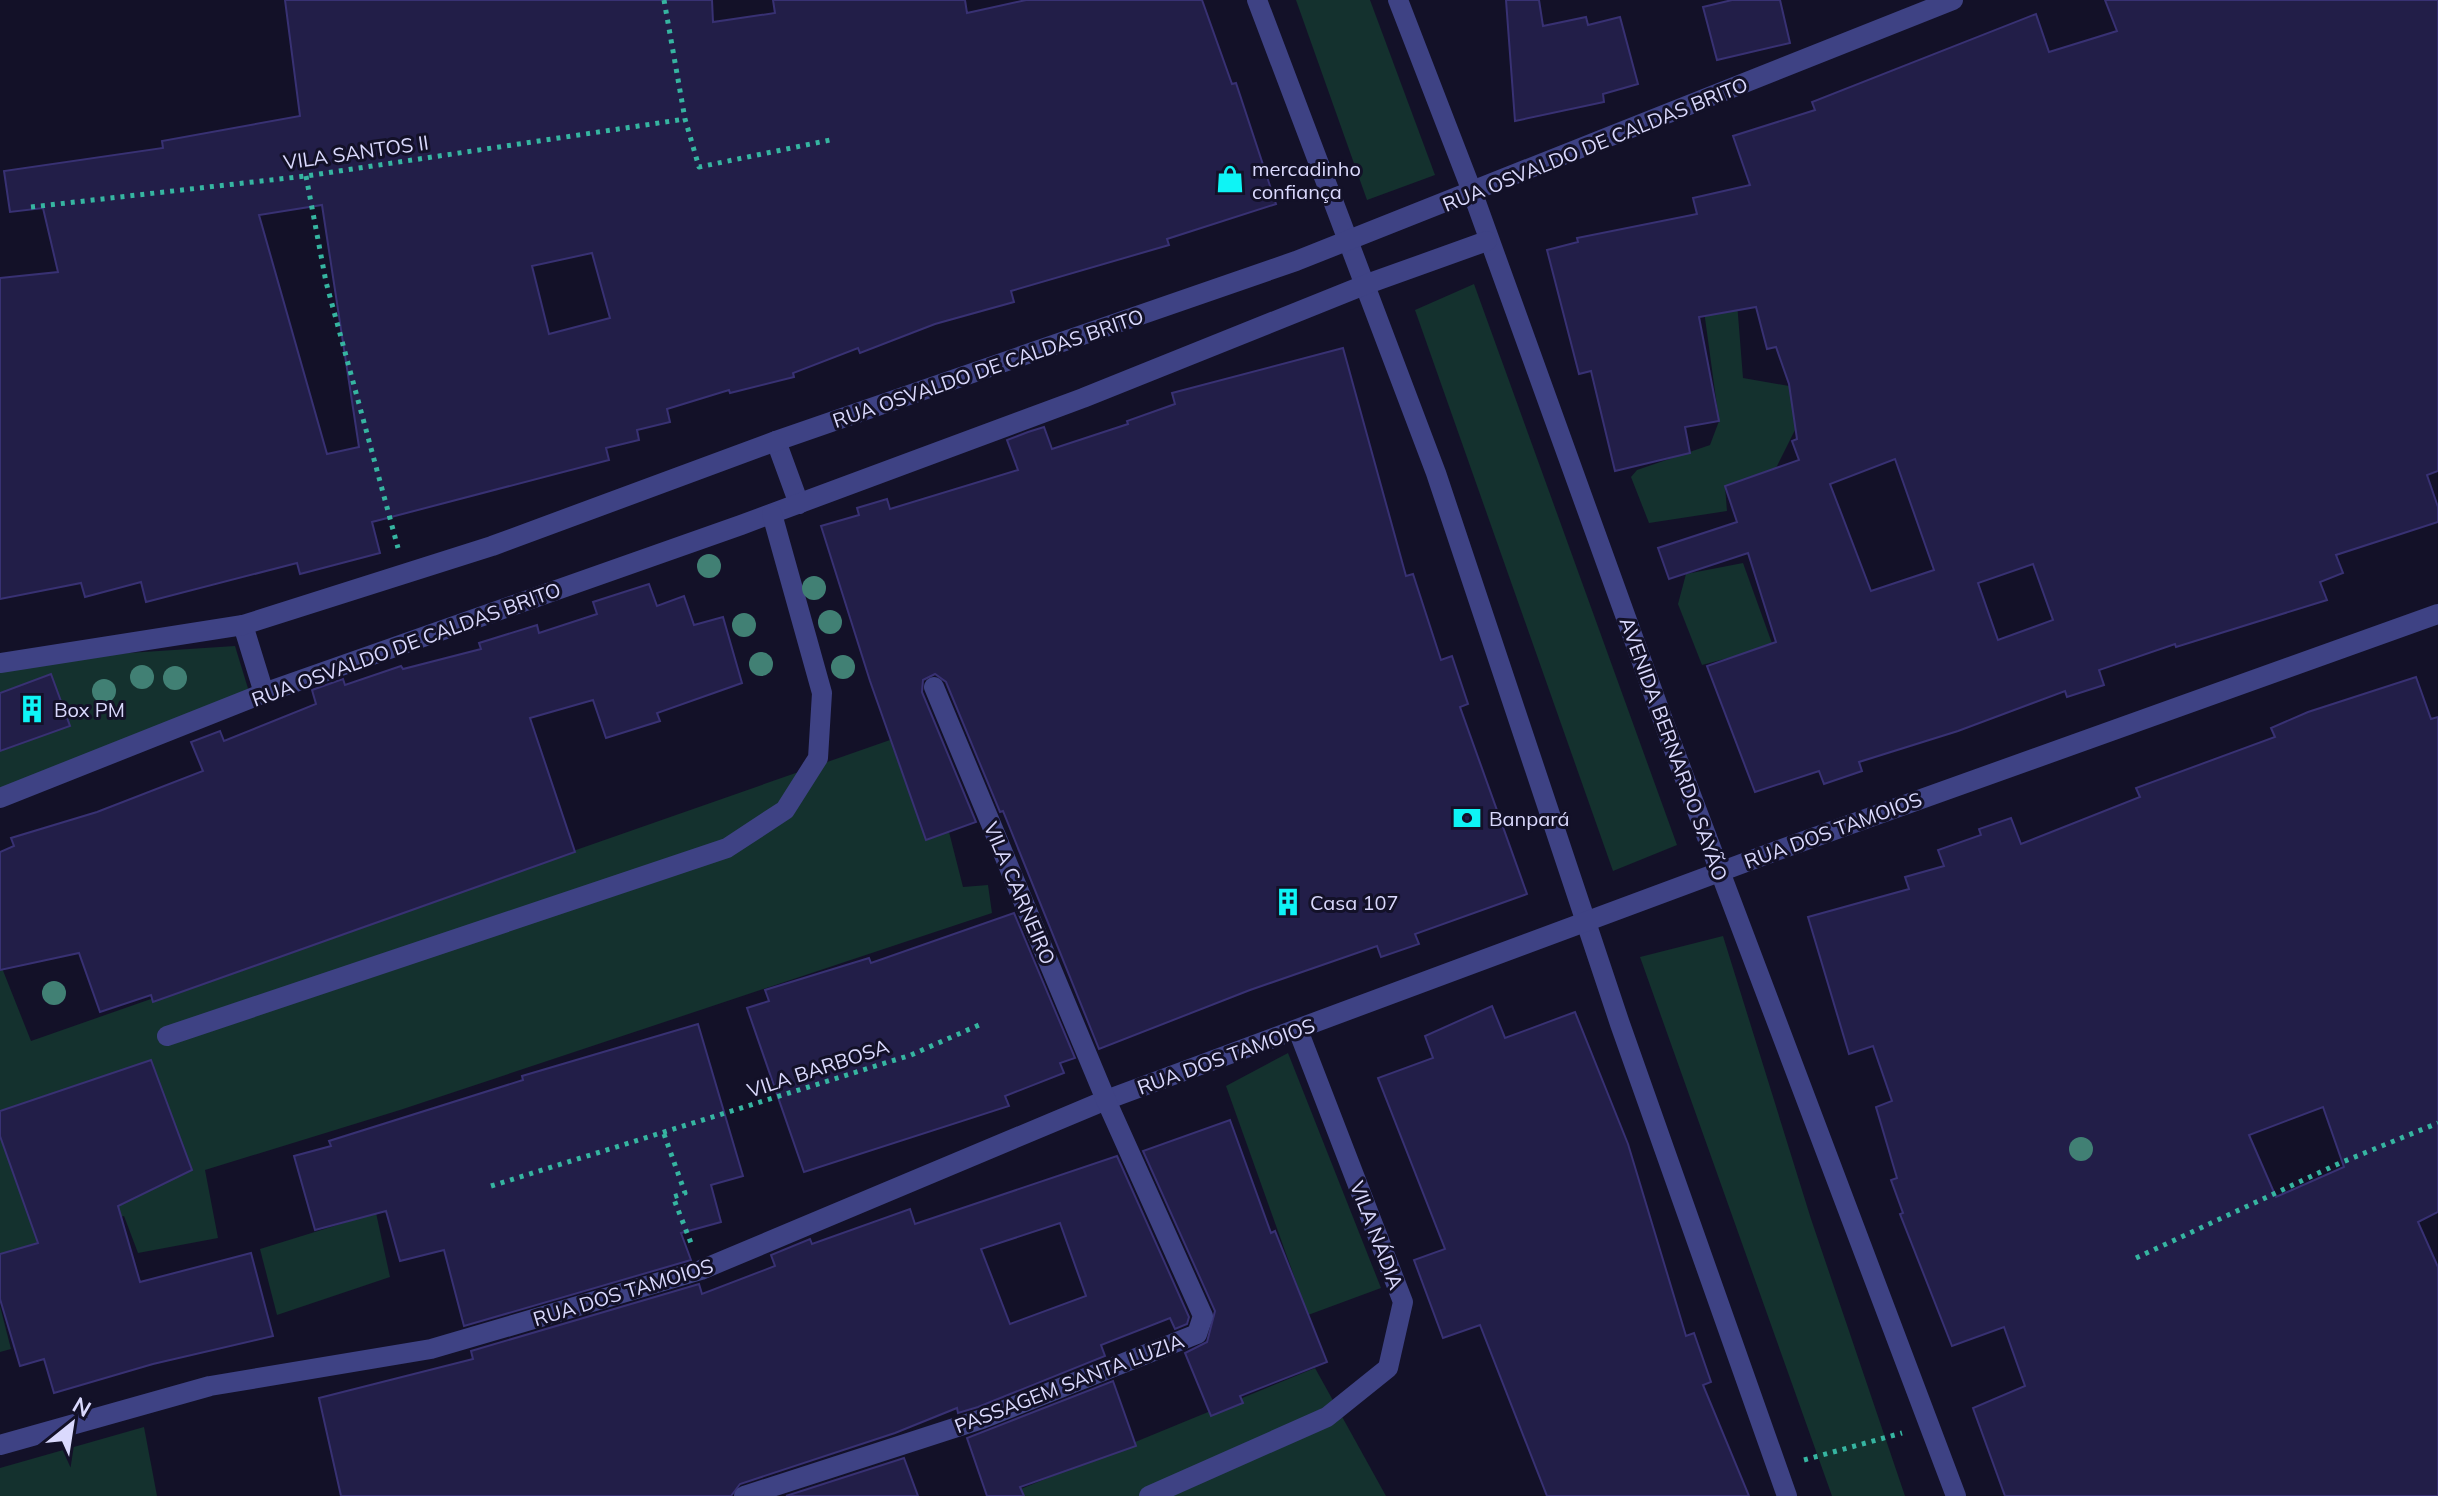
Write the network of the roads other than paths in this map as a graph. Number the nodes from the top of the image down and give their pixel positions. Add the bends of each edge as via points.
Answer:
1 (1257, 0) edge
2 (1398, 0) edge
3 (1953, 0) edge
4 (1473, 194) junction
5 (1349, 241) junction
6 (1487, 241) junction
7 (1367, 284) junction
8 (776, 441) junction
9 (799, 504) junction
10 (772, 514) junction
11 (2438, 614) edge
12 (243, 625) junction
13 (0, 663) edge
14 (934, 687) dead end
15 (264, 693) junction
16 (0, 798) edge
17 (1719, 871) junction
18 (1585, 924) junction
19 (1298, 1030) junction
20 (167, 1036) dead end
21 (1106, 1100) junction
22 (0, 1445) edge
23 (744, 1496) edge
24 (1149, 1496) edge
25 (1787, 1496) edge
26 (1956, 1496) edge

1 - 5 street
2 - 4 street, AVENIDA BERNARDO SAYÃO
3 - 4 street, RUA OSVALDO DE CALDAS BRITO
4 - 5 street, RUA OSVALDO DE CALDAS BRITO
4 - 6 street, AVENIDA BERNARDO SAYÃO
5 - 7 street
5 - 8 street, RUA OSVALDO DE CALDAS BRITO
6 - 7 street, RUA OSVALDO DE CALDAS BRITO
6 - 17 street, AVENIDA BERNARDO SAYÃO
7 - 9 street, RUA OSVALDO DE CALDAS BRITO
7 - 18 street via 1436,473
8 - 9 street
8 - 12 street, RUA OSVALDO DE CALDAS BRITO via 406,574
9 - 10 street, RUA OSVALDO DE CALDAS BRITO
10 - 15 street, RUA OSVALDO DE CALDAS BRITO
10 - 20 street via 822,693 818,758 785,810 727,848
11 - 17 street, RUA DOS TAMOIOS
12 - 13 street, RUA OSVALDO DE CALDAS BRITO
12 - 15 street
14 - 21 street, VILA CARNEIRO
15 - 16 street, RUA OSVALDO DE CALDAS BRITO
17 - 18 street, RUA DOS TAMOIOS
17 - 26 street, AVENIDA BERNARDO SAYÃO
18 - 19 street, RUA DOS TAMOIOS
18 - 25 street
19 - 21 street, RUA DOS TAMOIOS
19 - 24 street, VILA NÁDIA via 1403,1302 1388,1368 1327,1417
21 - 22 street, RUA DOS TAMOIOS via 701,1270 431,1349 210,1386
21 - 23 street, PASSAGEM SANTA LUZIA via 1203,1316 1197,1334 982,1419

